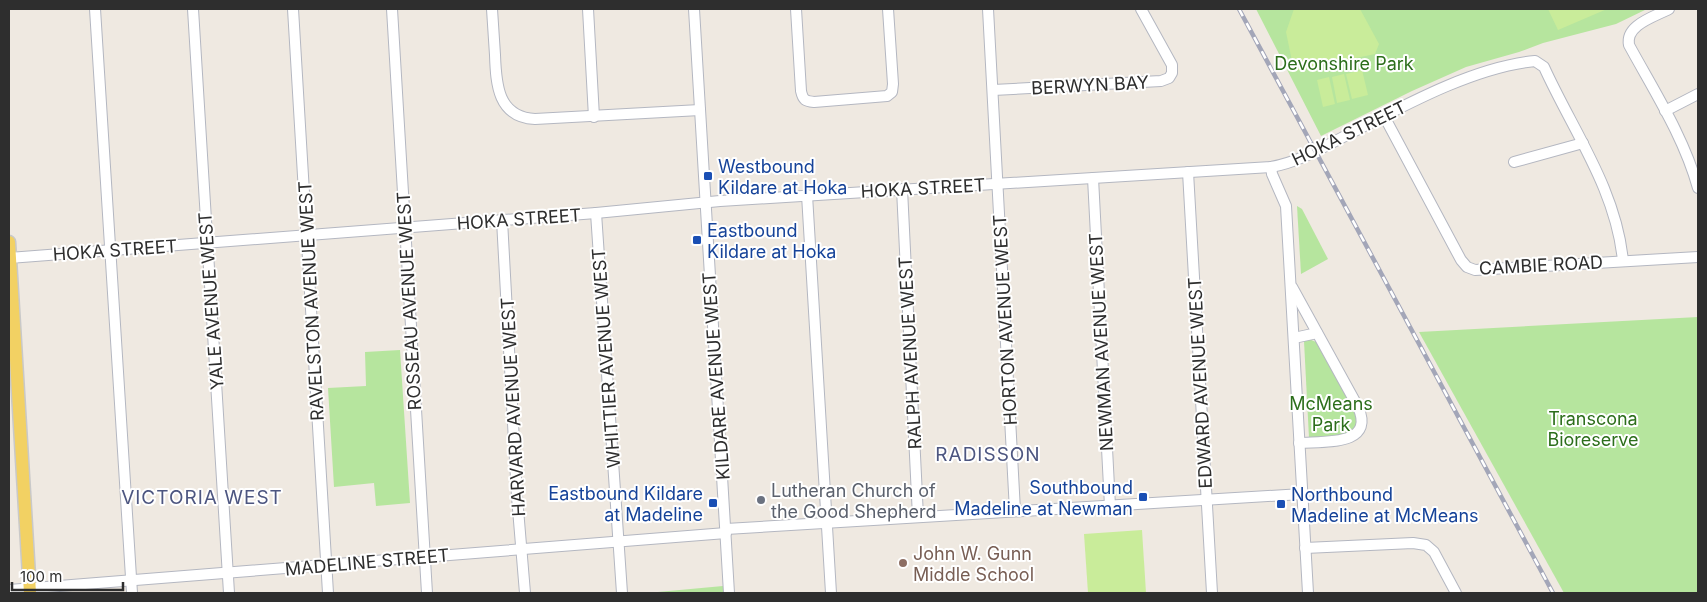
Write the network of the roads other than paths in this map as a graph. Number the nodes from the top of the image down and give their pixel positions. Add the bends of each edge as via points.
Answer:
1 (95, 9) edge
2 (193, 9) edge
3 (293, 9) edge
4 (392, 9) edge
5 (492, 9) edge
6 (588, 9) edge
7 (694, 9) edge
8 (796, 9) edge
9 (888, 9) edge
10 (988, 9) edge
11 (1141, 9) edge
12 (1669, 9) edge
13 (993, 90) junction
14 (1698, 94) edge
15 (700, 110) junction
16 (1665, 111) junction
17 (1384, 116) junction
18 (594, 117) junction
19 (1583, 143) junction
20 (1514, 162) dead end
21 (1271, 167) junction
22 (1188, 172) junction
23 (1093, 178) junction
24 (998, 184) junction
25 (1698, 188) edge
26 (902, 189) junction
27 (807, 195) junction
28 (706, 203) junction
29 (596, 213) junction
30 (502, 220) junction
31 (405, 227) junction
32 (307, 235) junction
33 (9, 242) edge
34 (208, 243) junction
35 (110, 251) junction
36 (1698, 256) edge
37 (9, 258) edge
38 (1623, 260) junction
39 (1290, 284) junction
40 (1317, 333) junction
41 (1294, 338) junction
42 (1299, 443) junction
43 (1302, 494) junction
44 (1206, 501) junction
45 (1110, 506) junction
46 (1015, 511) junction
47 (918, 517) junction
48 (826, 523) junction
49 (726, 531) junction
50 (618, 540) junction
51 (1305, 548) junction
52 (522, 549) junction
53 (425, 557) junction
54 (326, 565) junction
55 (228, 573) junction
56 (131, 580) junction
57 (9, 590) edge
58 (30, 591) edge
59 (132, 593) edge
60 (228, 593) edge
61 (328, 593) edge
62 (427, 593) edge
63 (525, 593) edge
64 (622, 593) edge
65 (730, 593) edge
66 (831, 593) edge
67 (1212, 593) edge
68 (1308, 593) edge
69 (1456, 593) edge

1 - 35 street
2 - 34 street, YALE AVENUE WEST
3 - 32 street, RAVELSTON AVENUE WEST
4 - 31 street, ROSSEAU AVENUE WEST
5 - 18 street via 496,79 505,105 526,119
6 - 18 street
7 - 15 street, KILDARE AVENUE WEST
8 - 9 street via 801,91 806,101 814,102 887,96 892,92
10 - 13 street, HORTON AVENUE WEST
11 - 13 street, BERWYN BAY via 1172,65 1169,78
12 - 16 street via 1632,29 1628,40
13 - 24 street, HORTON AVENUE WEST
14 - 16 street
15 - 18 street
15 - 28 street, KILDARE AVENUE WEST
16 - 25 street
17 - 19 street, HOKA STREET via 1466,78 1535,61 1544,67
17 - 21 street, HOKA STREET via 1293,162
17 - 38 street, CAMBIE ROAD via 1467,267 1475,270
19 - 20 street
19 - 38 street, HOKA STREET via 1612,205
21 - 22 street, HOKA STREET
21 - 39 street via 1286,206
22 - 23 street, HOKA STREET
22 - 44 street, EDWARD AVENUE WEST
23 - 24 street, HOKA STREET
23 - 45 street, NEWMAN AVENUE WEST
24 - 26 street, HOKA STREET
24 - 46 street, HORTON AVENUE WEST
26 - 27 street, HOKA STREET
26 - 47 street, RALPH AVENUE WEST
27 - 28 street, HOKA STREET
27 - 48 street
28 - 29 street, HOKA STREET
28 - 49 street, KILDARE AVENUE WEST
29 - 30 street, HOKA STREET
29 - 50 street, WHITTIER AVENUE WEST
30 - 31 street, HOKA STREET
30 - 52 street, HARVARD AVENUE WEST
31 - 32 street, HOKA STREET
31 - 53 street, ROSSEAU AVENUE WEST
32 - 34 street, HOKA STREET
32 - 54 street, RAVELSTON AVENUE WEST
33 - 37 main road
34 - 35 street, HOKA STREET
34 - 55 street, YALE AVENUE WEST
35 - 37 street, HOKA STREET
35 - 56 street
36 - 38 street, CAMBIE ROAD
37 - 58 main road
39 - 40 street
39 - 41 street
40 - 41 street
40 - 42 street via 1358,407 1362,422 1350,439
41 - 42 street
42 - 43 street
43 - 44 street, MADELINE STREET
43 - 51 street
44 - 45 street, MADELINE STREET
44 - 67 street, EDWARD AVENUE WEST
45 - 46 street, MADELINE STREET
46 - 47 street, MADELINE STREET
47 - 48 street, MADELINE STREET
48 - 49 street, MADELINE STREET
48 - 66 street
49 - 50 street, MADELINE STREET
49 - 65 street, KILDARE AVENUE WEST
50 - 52 street, MADELINE STREET
50 - 64 street, WHITTIER AVENUE WEST
51 - 68 street
51 - 69 street via 1426,545 1434,552
52 - 53 street, MADELINE STREET
52 - 63 street, HARVARD AVENUE WEST
53 - 54 street, MADELINE STREET
53 - 62 street, ROSSEAU AVENUE WEST
54 - 55 street, MADELINE STREET
54 - 61 street, RAVELSTON AVENUE WEST
55 - 56 street, MADELINE STREET
55 - 60 street, YALE AVENUE WEST
56 - 58 street, MADELINE STREET
56 - 59 street
57 - 58 street, MADELINE STREET

